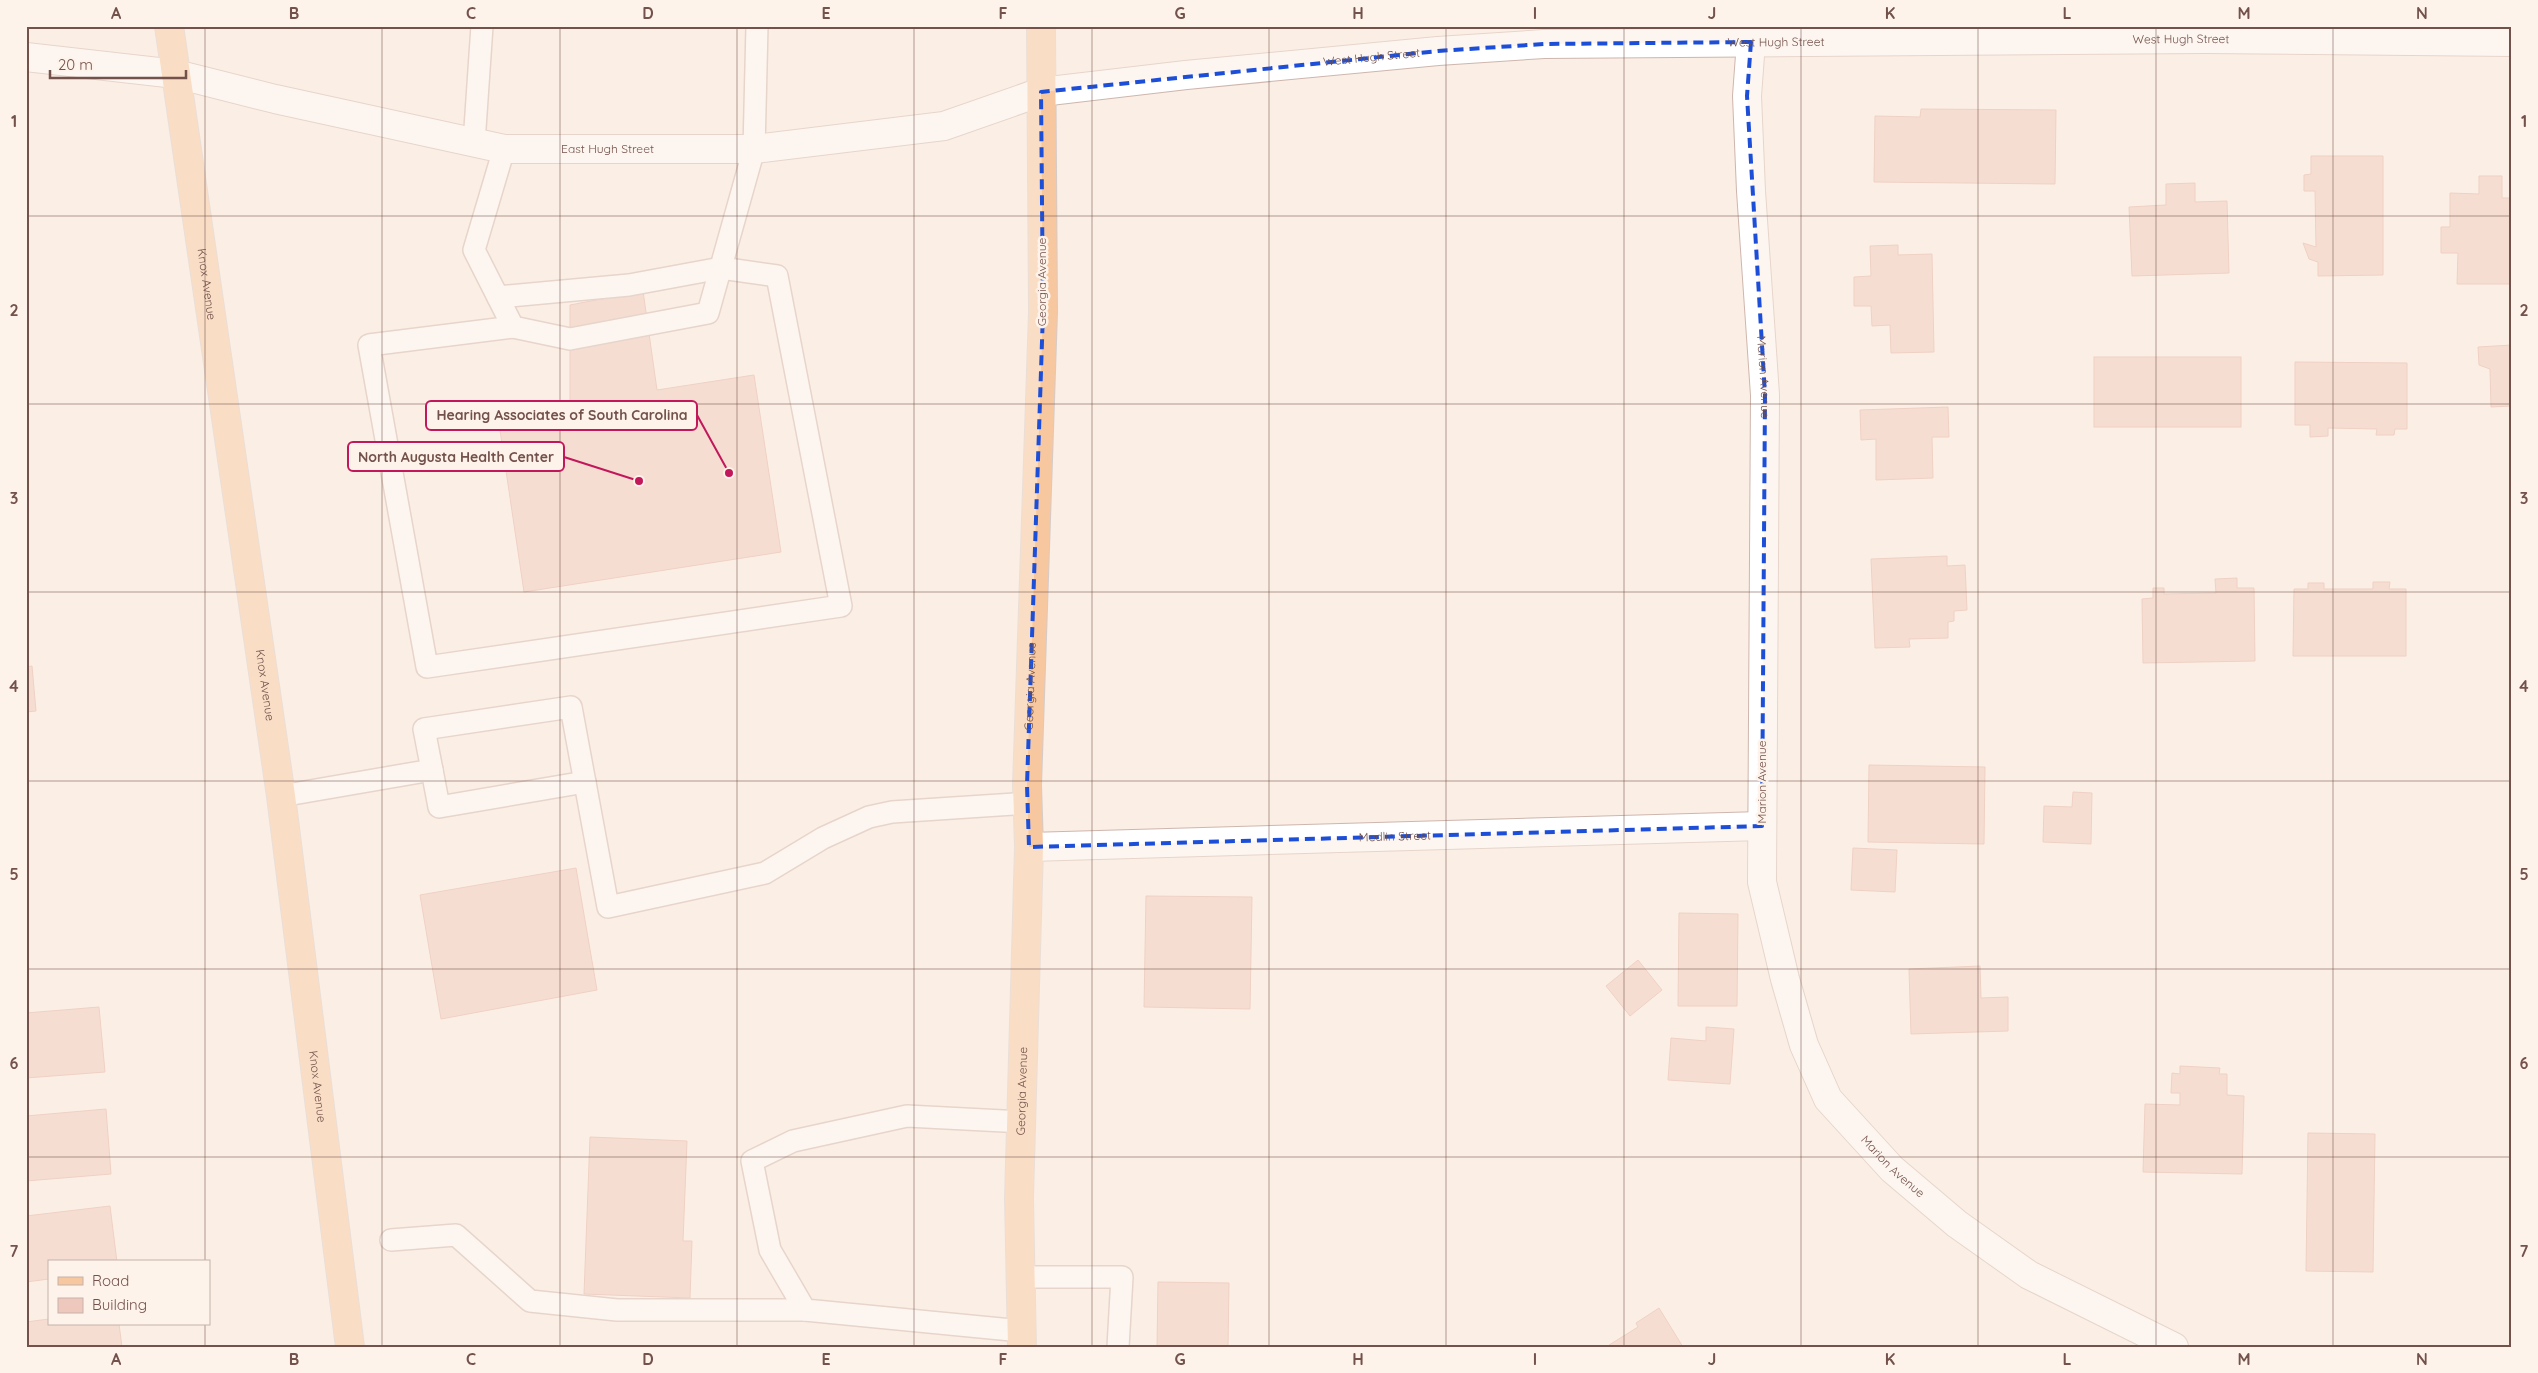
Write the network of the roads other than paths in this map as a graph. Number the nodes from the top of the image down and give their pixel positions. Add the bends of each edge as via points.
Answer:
1 (169, 26) edge
2 (482, 26) edge
3 (757, 26) edge
4 (1041, 26) edge
5 (1750, 34) edge
6 (2512, 42) edge
7 (26, 57) edge
8 (176, 74) junction
9 (1042, 92) junction
10 (474, 143) junction
11 (754, 148) junction
12 (504, 149) junction
13 (720, 268) junction
14 (498, 297) junction
15 (513, 328) junction
16 (432, 770) junction
17 (585, 782) junction
18 (281, 796) junction
19 (1028, 804) junction
20 (1762, 826) junction
21 (1030, 847) junction
22 (1021, 1122) junction
23 (391, 1240) dead end
24 (1020, 1277) junction
25 (804, 1310) junction
26 (1022, 1339) edge
27 (350, 1347) edge
28 (1118, 1347) edge
29 (2174, 1347) edge

1 - 8 main road, Knox Avenue
2 - 10 lane
3 - 11 lane
4 - 9 main road, Georgia Avenue
5 - 6 street, West Hugh Street
5 - 9 street, West Hugh Street via 1438,51
5 - 20 street, Marion Avenue via 1747,96 1750,172 1765,395
7 - 8 street, East Hugh Street
8 - 10 street, East Hugh Street
8 - 18 main road, Knox Avenue
9 - 11 street, East Hugh Street via 944,126
9 - 19 main road, Georgia Avenue via 1043,312
10 - 12 street, East Hugh Street
11 - 12 street, East Hugh Street
11 - 13 lane
12 - 14 lane via 474,250
13 - 14 lane via 629,285
13 - 15 lane via 708,313 570,338
13 - 15 lane via 777,276 841,606 427,667 368,345
14 - 15 lane
16 - 17 lane via 439,807
16 - 17 lane via 424,730 571,707
16 - 18 lane
17 - 19 lane via 608,906 764,873 823,838 869,817 892,812
18 - 27 main road, Knox Avenue
19 - 21 main road, Georgia Avenue
20 - 21 street, Medlin Street
20 - 29 street, Marion Avenue via 1762,882 1785,979 1804,1045 1828,1099 1892,1168 1957,1224 2029,1275
21 - 22 main road, Georgia Avenue
22 - 24 main road, Georgia Avenue
22 - 25 lane via 907,1116 793,1140 752,1161 770,1250
23 - 25 lane via 456,1235 530,1300 616,1310
24 - 26 main road, Georgia Avenue
24 - 28 lane via 1122,1277
25 - 26 lane

